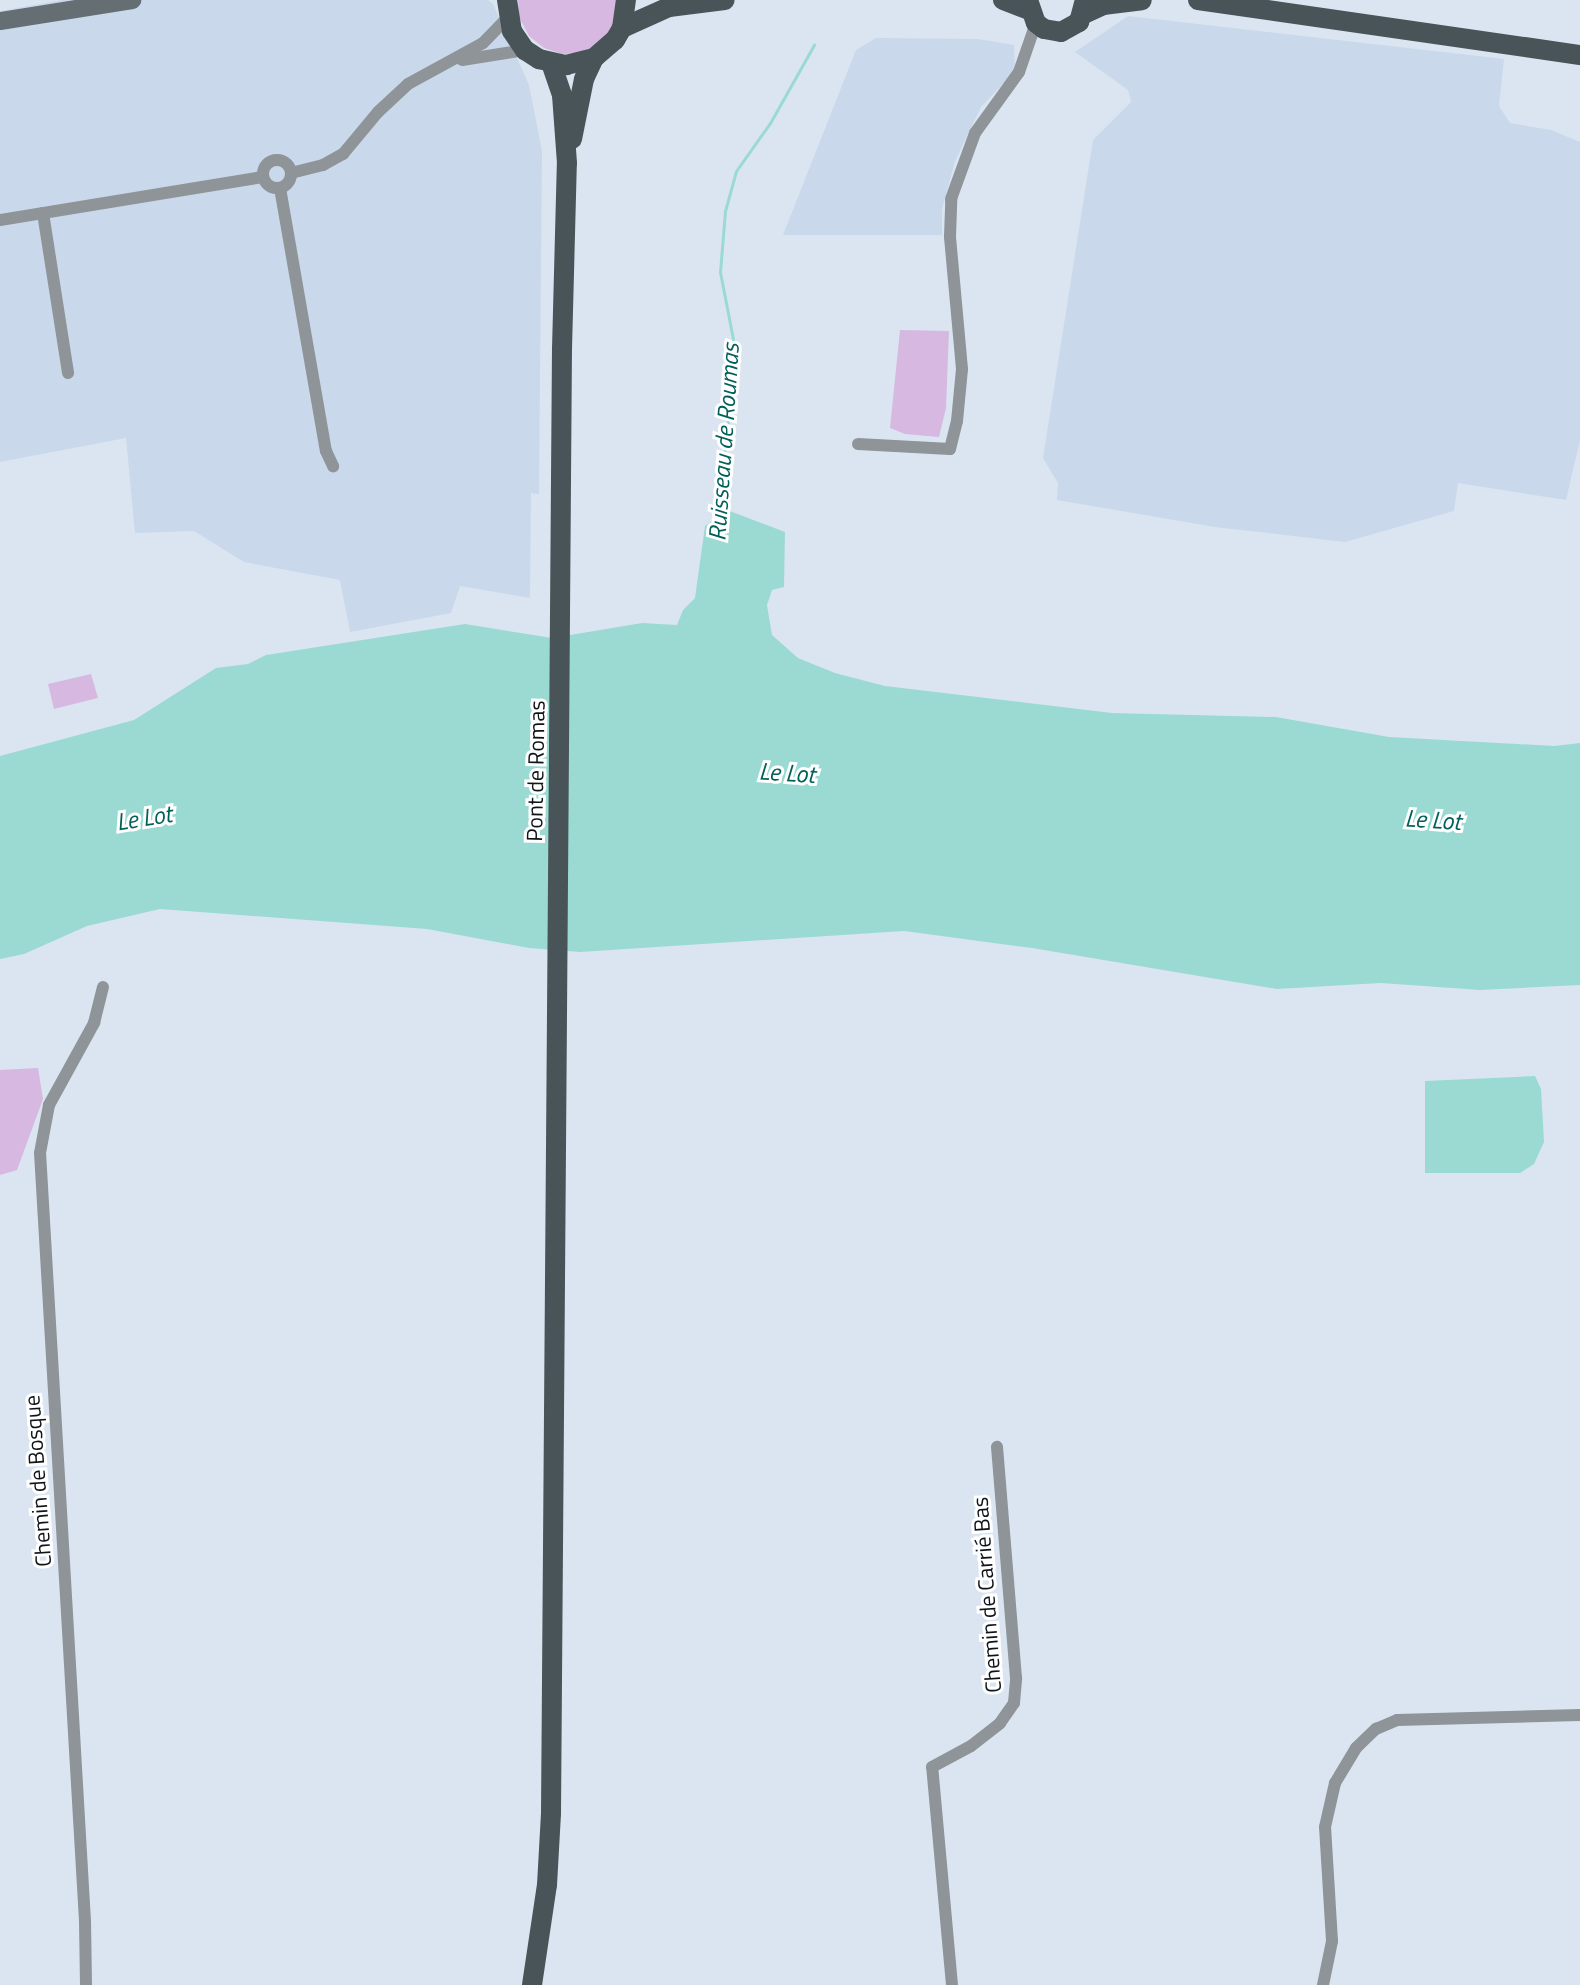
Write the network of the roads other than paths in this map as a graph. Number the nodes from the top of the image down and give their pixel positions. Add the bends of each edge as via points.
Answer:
1 (132, 0) edge
2 (626, 0) edge
3 (725, 0) edge
4 (1003, 0) edge
5 (1142, 0) edge
6 (1198, 0) edge
7 (506, 6) edge
8 (1084, 7) edge
9 (1036, 16) edge
10 (0, 21) edge
11 (622, 28) junction
12 (1029, 46) junction
13 (525, 50) junction
14 (1580, 55) edge
15 (594, 58) junction
16 (451, 62) junction
17 (551, 63) junction
18 (567, 163) junction
19 (291, 173) junction
20 (263, 177) junction
21 (280, 188) junction
22 (43, 213) junction
23 (0, 220) edge
24 (68, 373) dead end
25 (858, 444) dead end
26 (333, 466) dead end
27 (103, 987) dead end
28 (997, 1447) dead end
29 (1580, 1715) edge
30 (86, 1985) edge
31 (532, 1985) edge
32 (952, 1985) edge
33 (1323, 1985) edge

1 - 10 main road
2 - 11 main road
3 - 11 main road via 669,7
4 - 9 main road
5 - 8 main road
6 - 14 main road
7 - 13 main road
7 - 16 street via 483,43
8 - 9 main road via 1067,30
9 - 12 street
9 - 12 street
11 - 15 main road
12 - 25 street via 1019,72 975,133 951,199 962,369 950,449
13 - 16 street
13 - 17 main road
15 - 17 main road via 580,64
15 - 18 main road via 584,79
16 - 19 street via 408,84 343,154
17 - 18 main road via 562,95
18 - 31 main road, Pont de Romas via 551,1813
19 - 20 street via 288,165 275,160 267,164
19 - 21 street
20 - 21 street
20 - 22 street
21 - 26 street via 326,451
22 - 23 street
22 - 24 street
27 - 30 street, Chemin de Bosque via 94,1023 49,1105 40,1153
28 - 32 street, Chemin de Carrié Bas via 1014,1703 1000,1723 971,1746 932,1767
29 - 33 street via 1408,1719 1376,1729 1356,1748 1335,1783 1325,1827 1332,1941

